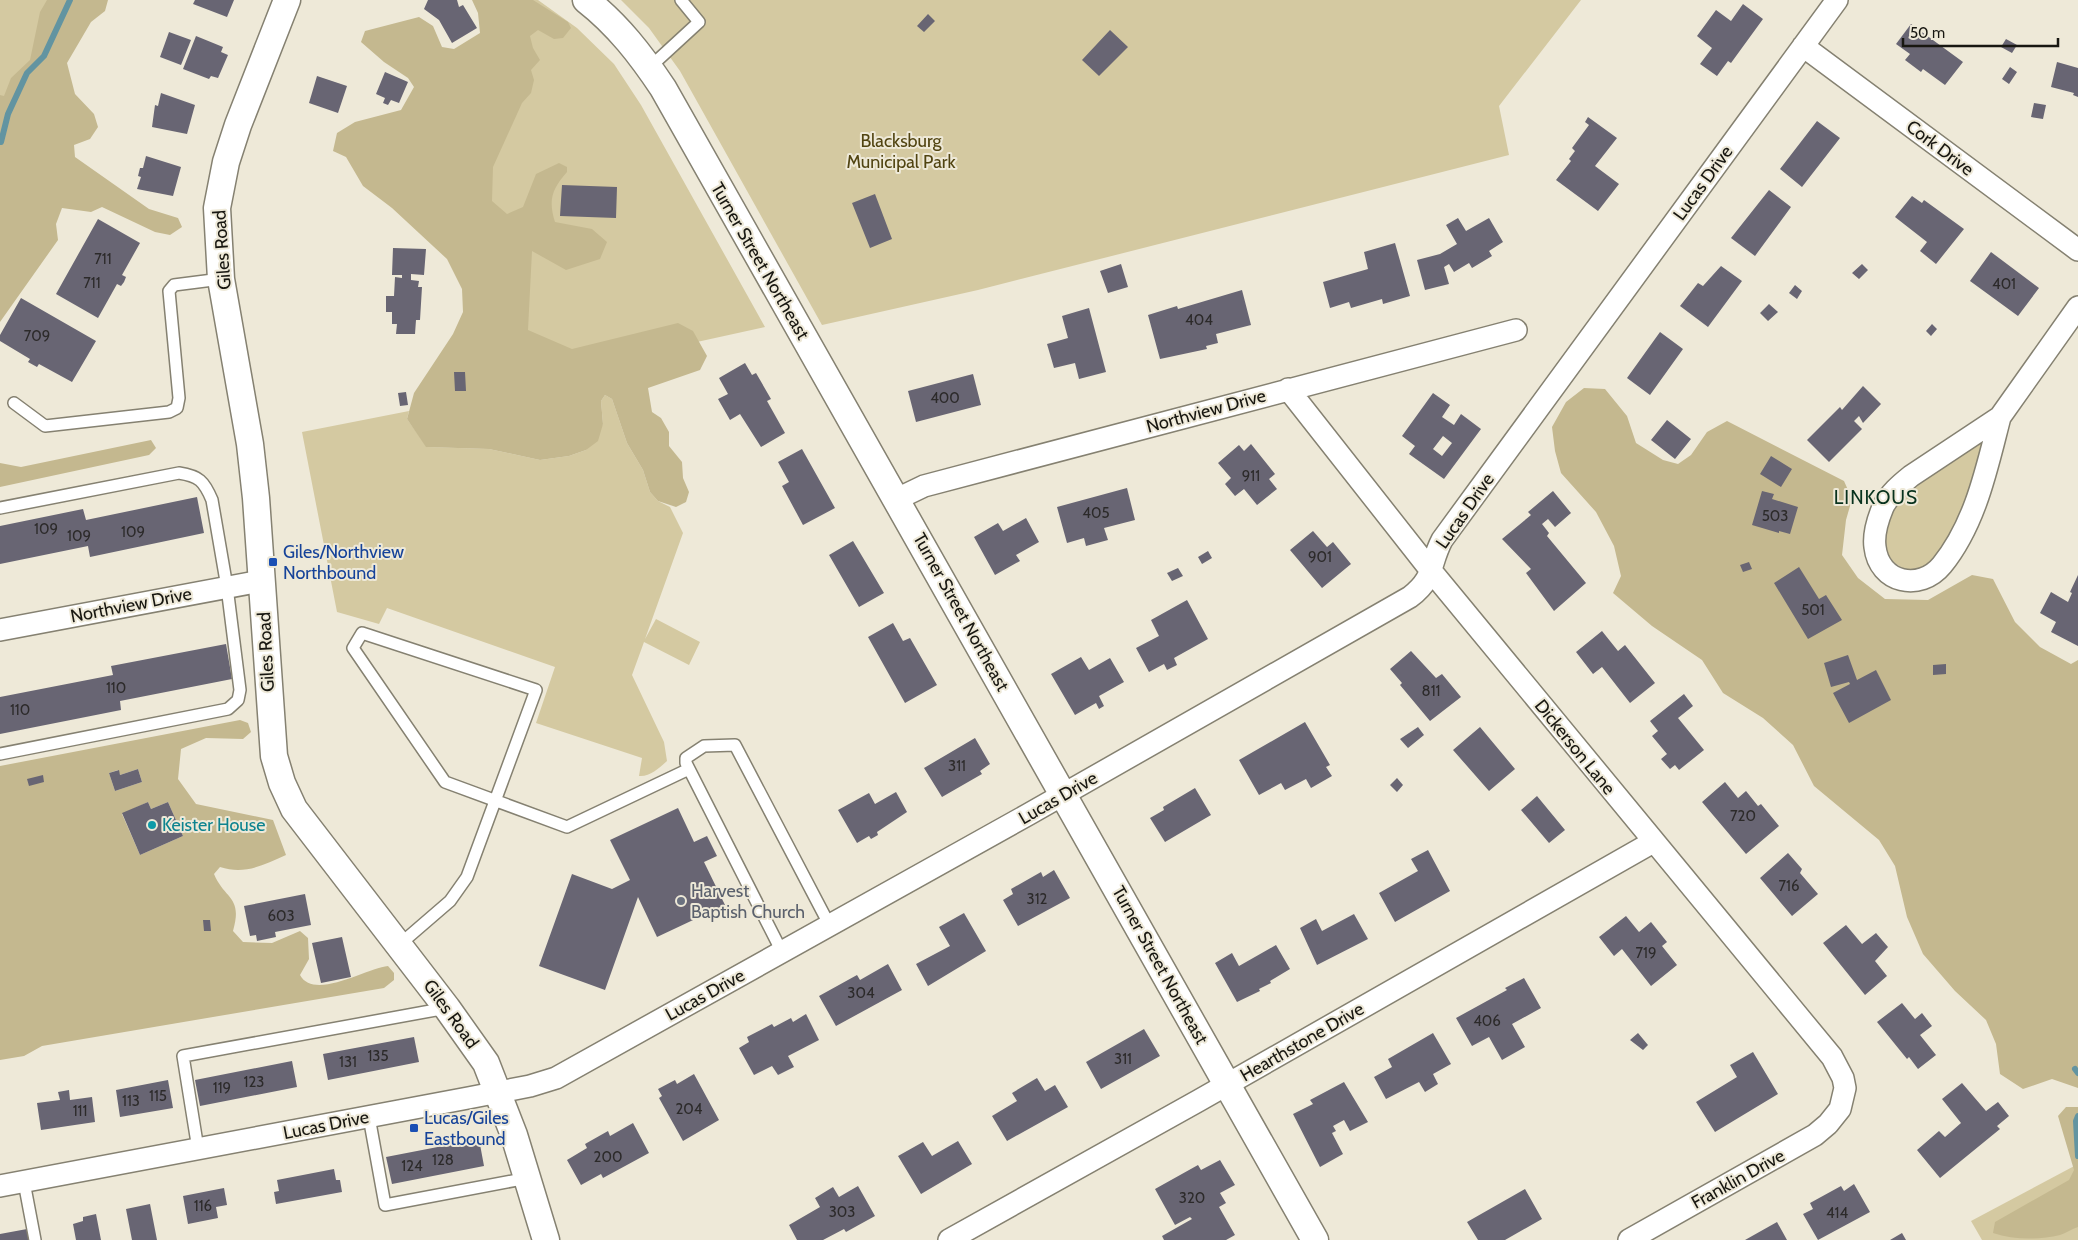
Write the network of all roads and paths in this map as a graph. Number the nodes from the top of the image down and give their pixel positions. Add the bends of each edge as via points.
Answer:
1 (287, 0) edge
2 (586, 0) edge
3 (681, 0) edge
4 (1837, 0) edge
5 (1803, 46) junction
6 (649, 68) junction
7 (2078, 250) edge
8 (221, 279) junction
9 (2078, 307) edge
10 (1516, 330) dead end
11 (1288, 389) junction
12 (14, 403) dead end
13 (2000, 416) junction
14 (897, 499) junction
15 (0, 508) edge
16 (1432, 572) junction
17 (261, 580) junction
18 (227, 587) junction
19 (0, 630) edge
20 (0, 754) edge
21 (689, 770) junction
22 (1064, 795) junction
23 (496, 800) junction
24 (1653, 842) junction
25 (830, 926) junction
26 (399, 945) junction
27 (782, 952) junction
28 (447, 1008) junction
29 (1227, 1085) junction
30 (499, 1092) junction
31 (1840, 1109) joint
32 (369, 1117) junction
33 (198, 1149) junction
34 (528, 1178) junction
35 (24, 1182) junction
36 (0, 1186) edge
37 (35, 1240) edge
38 (546, 1240) edge
39 (949, 1240) edge
40 (1315, 1240) edge
41 (1629, 1240) edge

1 - 8 street, Giles Road via 226,162 217,208
2 - 6 street, Turner Street Northeast via 621,32
3 - 6 lane via 700,22
4 - 5 street, Lucas Drive
5 - 7 street, Cork Drive
5 - 16 street, Lucas Drive via 1442,540
6 - 14 street, Turner Street Northeast
8 - 12 lane via 174,285 169,291 179,398 177,408 169,412 45,426
8 - 17 street, Giles Road via 250,444
9 - 13 street
10 - 11 street, Northview Drive
11 - 14 street, Northview Drive via 924,486
11 - 16 street, Dickerson Lane
13 - 13 street via 1911,476 1884,505 1876,527 1875,547 1881,566 1894,578 1910,582 1932,574 1956,545 1983,482
14 - 22 street, Turner Street Northeast
15 - 18 lane via 179,473 195,476 206,487 212,500
16 - 22 street, Lucas Drive via 1410,597
16 - 24 street, Dickerson Lane
17 - 18 street, Northview Drive
17 - 26 street, Giles Road via 269,712 274,756 282,783 311,832
18 - 19 street, Northview Drive
18 - 20 lane via 240,690 238,700 228,709
21 - 23 lane via 567,827
21 - 25 lane via 686,758 704,746 735,745
21 - 27 lane
22 - 25 street, Lucas Drive
22 - 29 street, Turner Street Northeast
23 - 23 lane via 445,782 353,648 362,633 536,690
23 - 26 lane via 467,877 450,901
24 - 29 street, Hearthstone Drive
24 - 31 street, Dickerson Lane via 1836,1063 1845,1088
25 - 27 street, Lucas Drive
26 - 28 street, Giles Road
27 - 30 street, Lucas Drive via 556,1078
28 - 30 street, Giles Road via 486,1064
28 - 33 lane via 183,1056
29 - 39 street, Hearthstone Drive
29 - 40 street, Turner Street Northeast
30 - 32 street, Lucas Drive
30 - 34 street, Giles Road
31 - 41 street, Franklin Drive via 1815,1135
32 - 33 street, Lucas Drive
32 - 34 lane via 385,1205
33 - 35 street, Lucas Drive
34 - 38 street, Giles Road
35 - 36 street, Lucas Drive
35 - 37 lane

